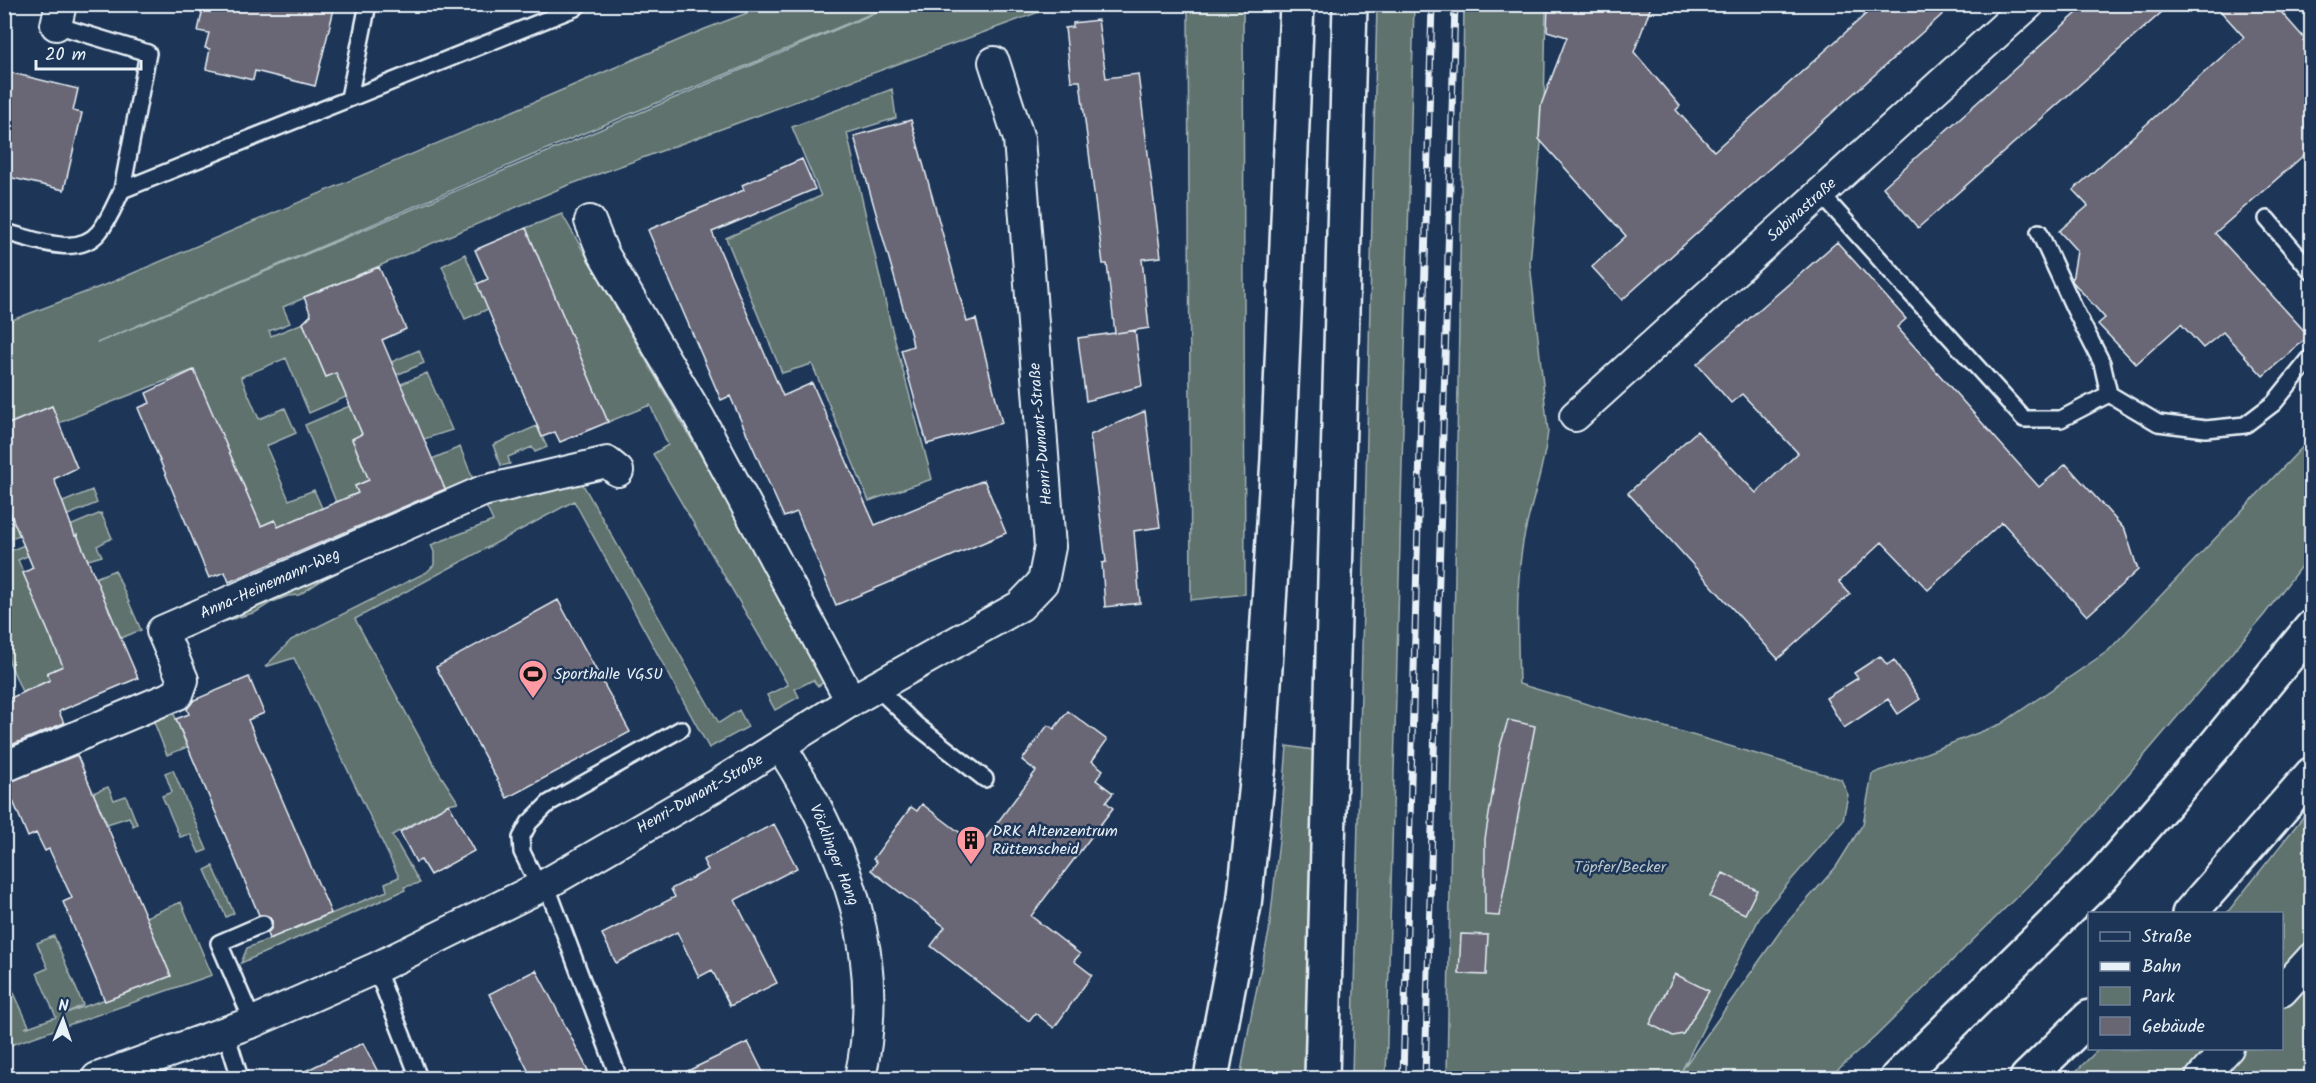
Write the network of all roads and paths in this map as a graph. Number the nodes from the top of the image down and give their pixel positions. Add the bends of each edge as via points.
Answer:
1 (368, 4) edge
2 (579, 4) edge
3 (1297, 4) edge
4 (1350, 4) edge
5 (2029, 4) edge
6 (58, 15) edge
7 (994, 62) dead end
8 (349, 98) junction
9 (122, 190) junction
10 (1820, 193) junction
11 (2267, 219) dead end
12 (590, 221) dead end
13 (4, 232) edge
14 (2039, 232) dead end
15 (2312, 272) edge
16 (2312, 356) edge
17 (2109, 394) junction
18 (1575, 416) dead end
19 (618, 471) dead end
20 (2312, 627) edge
21 (863, 693) junction
22 (681, 729) dead end
23 (781, 747) junction
24 (4, 767) edge
25 (2312, 774) edge
26 (985, 779) dead end
27 (543, 885) junction
28 (2191, 912) edge
29 (263, 924) dead end
30 (2312, 958) edge
31 (376, 968) junction
32 (2283, 990) edge
33 (2088, 1019) edge
34 (239, 1027) junction
35 (2226, 1050) edge
36 (98, 1078) edge
37 (240, 1078) edge
38 (419, 1078) edge
39 (616, 1078) edge
40 (861, 1078) edge
41 (1211, 1078) edge
42 (1322, 1078) edge
43 (1897, 1078) edge
44 (2027, 1078) edge
45 (2200, 1078) edge

1 - 8 lane
2 - 8 lane
3 - 41 highway via 1278,459 1259,764 1244,905
4 - 42 highway
5 - 10 street, Sabinastraße
6 - 9 lane via 147,53
7 - 21 street, Henri-Dunant-Straße via 1019,139 1050,547 1043,582 1020,606
8 - 9 lane
9 - 13 lane via 98,233 80,245 66,246
10 - 17 lane via 2024,419 2061,419
10 - 18 street, Sabinastraße
11 - 15 lane
12 - 21 street via 603,253
14 - 17 lane via 2103,363
16 - 17 lane via 2274,403 2246,425 2206,429 2158,423
19 - 24 street, Anna-Heinemann-Weg via 607,462 483,491 162,631 183,680 178,694
20 - 43 highway via 2104,874
21 - 23 street, Henri-Dunant-Straße
21 - 26 lane via 916,725
22 - 27 lane via 549,803 529,823 521,838 522,852
23 - 27 street, Henri-Dunant-Straße
23 - 40 street, Vöcklinger Hang via 806,786 844,869 864,938 870,1008
25 - 28 highway
27 - 31 street, Henri-Dunant-Straße
27 - 39 lane
29 - 34 lane via 219,943
30 - 32 street
31 - 34 street, Henri-Dunant-Straße
31 - 38 lane
33 - 44 highway
34 - 36 street, Henri-Dunant-Straße
34 - 37 lane
35 - 45 street

